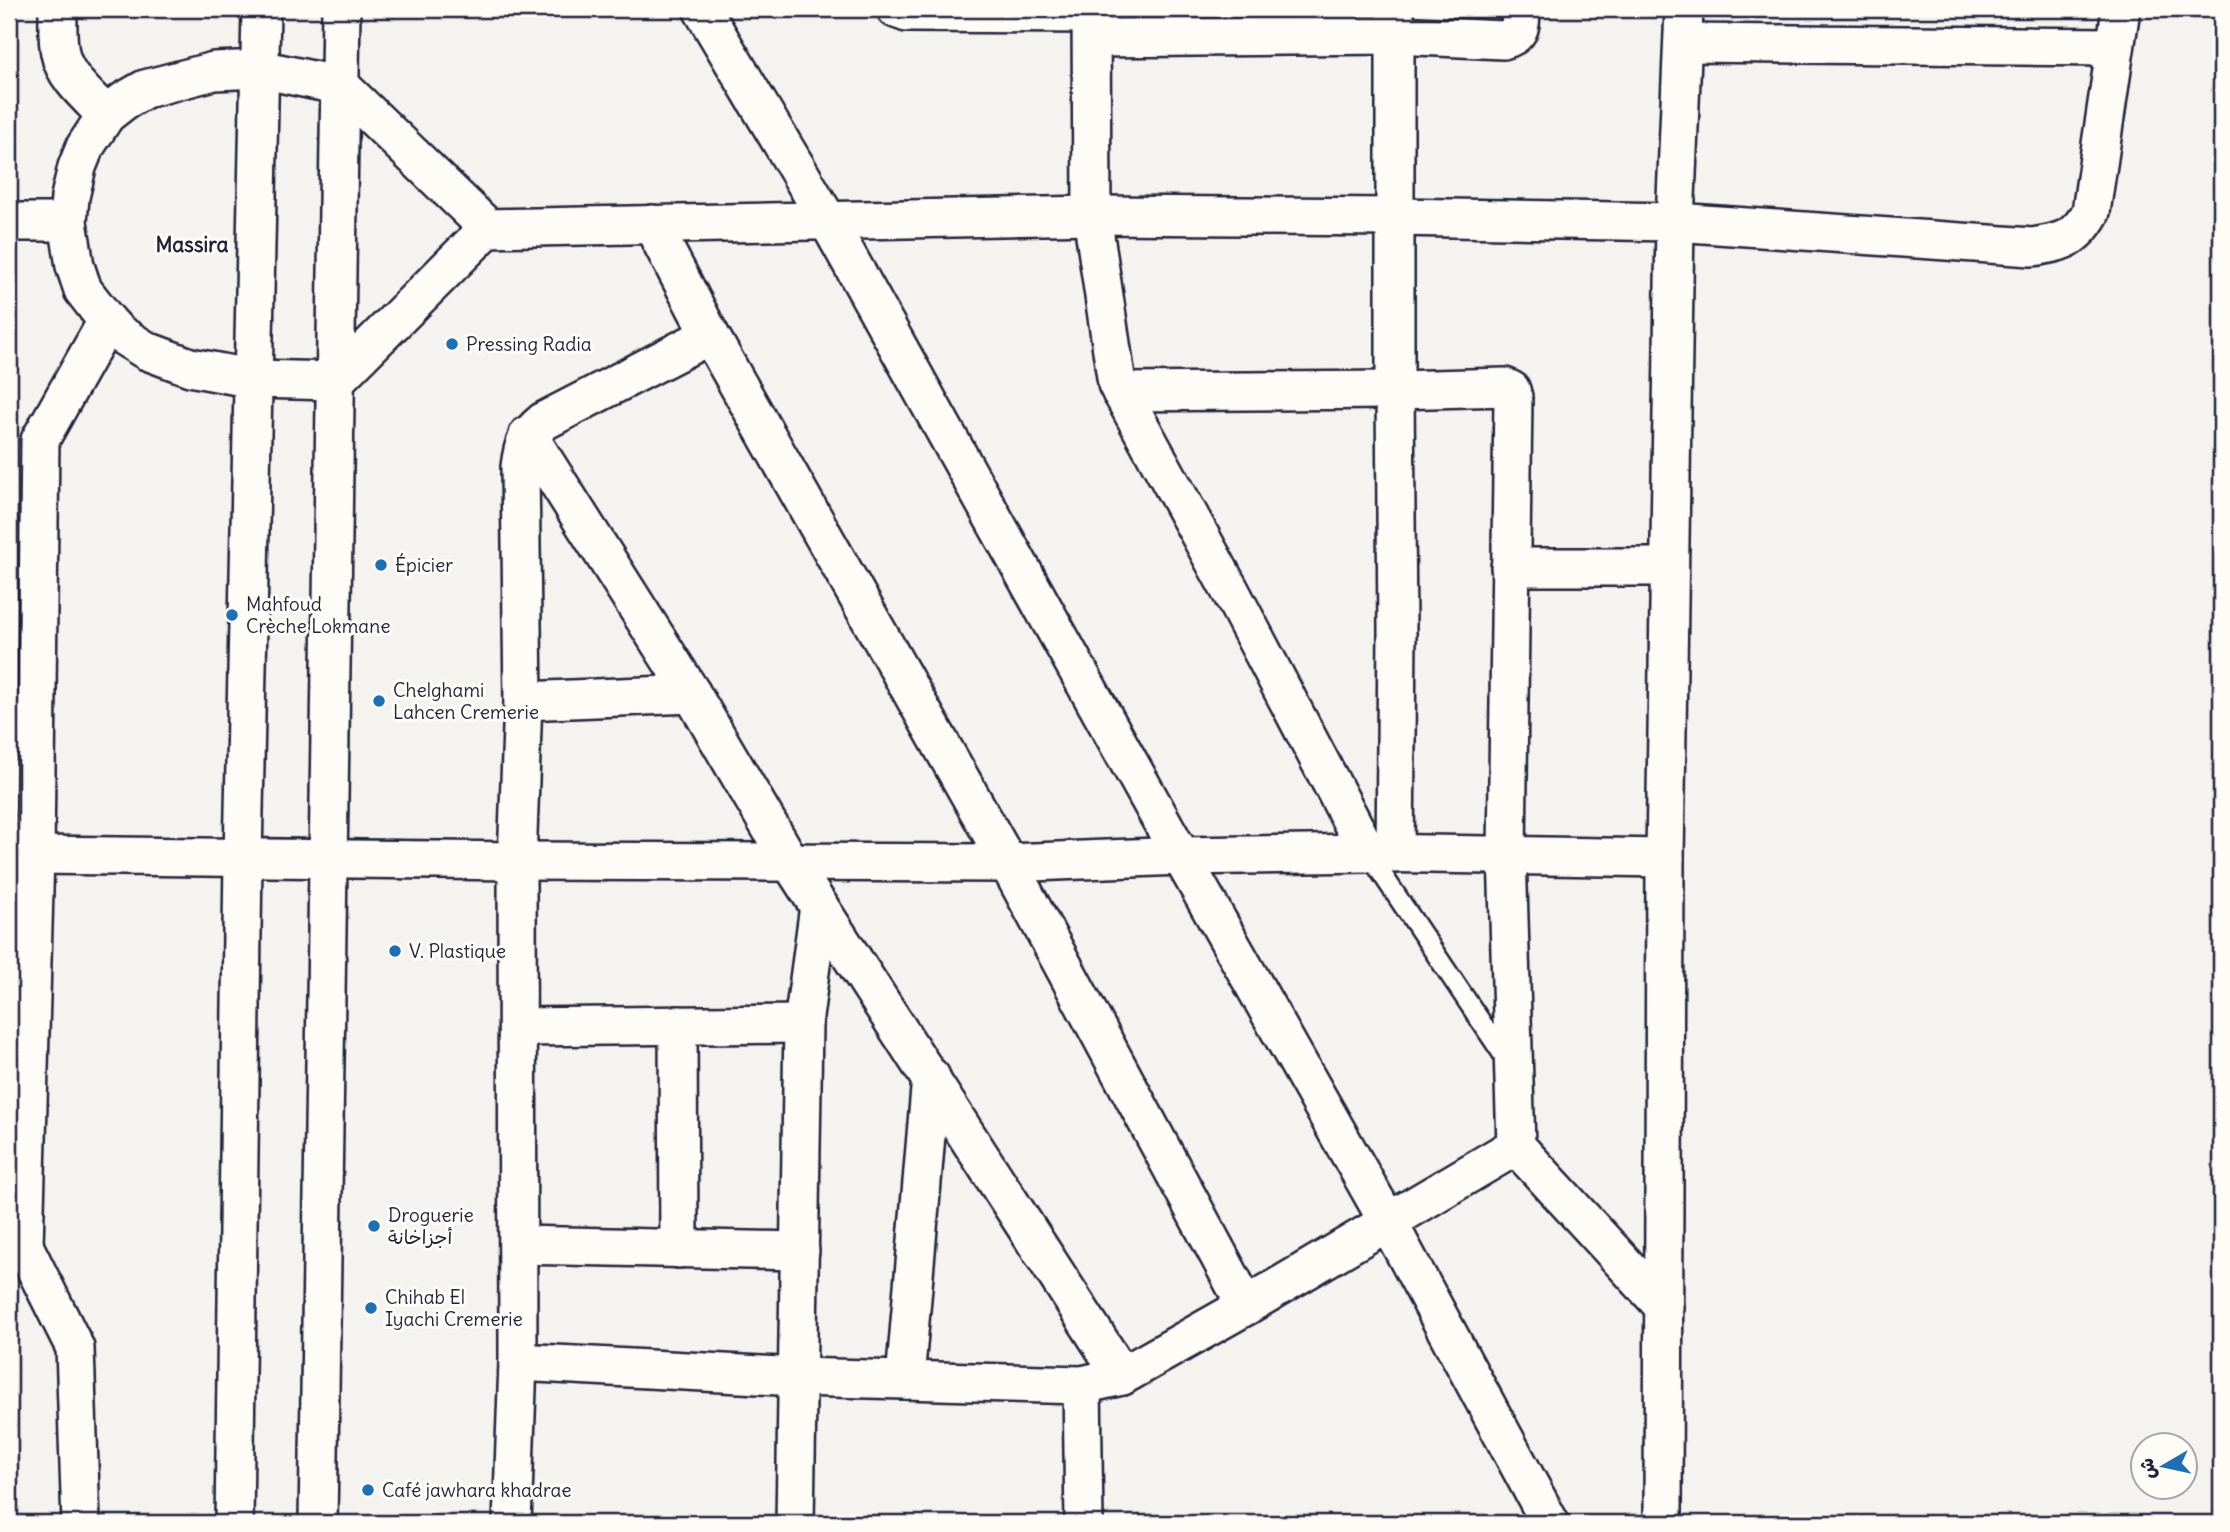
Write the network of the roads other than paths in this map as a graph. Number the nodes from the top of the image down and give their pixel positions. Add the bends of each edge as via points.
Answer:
1 (58, 9) edge
2 (261, 9) edge
3 (341, 9) edge
4 (702, 9) edge
5 (896, 9) edge
6 (1521, 9) edge
7 (2121, 9) edge
8 (1091, 20) edge
9 (1395, 22) edge
10 (1684, 26) edge
11 (2115, 47) junction
12 (260, 69) junction
13 (341, 86) junction
14 (106, 114) junction
15 (1092, 215) junction
16 (1396, 217) junction
17 (828, 221) junction
18 (9, 222) edge
19 (68, 222) junction
20 (1675, 222) junction
21 (652, 224) junction
22 (488, 228) junction
23 (107, 321) junction
24 (710, 335) junction
25 (254, 379) junction
26 (335, 382) junction
27 (1395, 390) junction
28 (1121, 392) junction
29 (527, 435) junction
30 (24, 440) edge
31 (1510, 567) junction
32 (1670, 567) junction
33 (692, 694) junction
34 (523, 701) junction
35 (1381, 853) junction
36 (1507, 854) junction
37 (35, 855) junction
38 (1181, 856) junction
39 (243, 858) junction
40 (1665, 858) junction
41 (327, 859) junction
42 (517, 861) junction
43 (791, 863) junction
44 (1008, 863) junction
45 (819, 906) junction
46 (803, 1024) junction
47 (678, 1026) junction
48 (518, 1027) junction
49 (1514, 1070) junction
50 (931, 1077) junction
51 (1516, 1146) junction
52 (1388, 1222) junction
53 (16, 1235) edge
54 (518, 1245) junction
55 (679, 1249) junction
56 (800, 1251) junction
57 (1246, 1306) junction
58 (1664, 1307) junction
59 (518, 1362) junction
60 (1122, 1376) junction
61 (798, 1377) junction
62 (905, 1380) junction
63 (1082, 1385) junction
64 (81, 1523) edge
65 (234, 1523) edge
66 (318, 1523) edge
67 (512, 1523) edge
68 (795, 1523) edge
69 (1084, 1523) edge
70 (1550, 1523) edge
71 (1663, 1523) edge

1 - 14 street via 64,64
2 - 12 street
3 - 13 street
4 - 17 street
5 - 8 street
6 - 9 street via 1520,29 1507,39
7 - 11 street
8 - 9 street
8 - 15 street
9 - 16 street
10 - 11 street
10 - 20 street
11 - 20 street via 2091,212 2082,228 2068,239 2032,247
12 - 13 street
12 - 14 street via 214,71 167,82 145,89
12 - 25 street
13 - 22 street
13 - 26 street
14 - 19 street via 77,167
15 - 16 street
15 - 17 street
15 - 28 street via 1114,375
16 - 20 street
16 - 27 street
17 - 21 street
17 - 38 street
18 - 19 street
19 - 23 street via 83,290
20 - 32 street
21 - 22 street
21 - 24 street
22 - 26 street
23 - 25 street via 147,351 190,367
23 - 30 street
24 - 29 street via 544,421
24 - 44 street
25 - 26 street
25 - 39 street
26 - 41 street
27 - 28 street
27 - 31 street via 1511,390
27 - 35 street via 1397,619
28 - 35 street
29 - 33 street
29 - 34 street via 520,467
30 - 37 street
31 - 32 street
31 - 36 street
32 - 40 street
33 - 34 street
33 - 43 street
34 - 42 street
35 - 36 street
35 - 38 street
35 - 49 lane
36 - 40 street
36 - 49 street
37 - 39 street
37 - 53 street
38 - 44 street
38 - 52 street
39 - 41 street
39 - 65 street
40 - 58 street
41 - 42 street
41 - 66 street
42 - 43 street
42 - 48 street
43 - 44 street
43 - 45 street
44 - 57 street
45 - 46 street
45 - 50 street
46 - 47 street
46 - 56 street
47 - 48 street
47 - 55 street
48 - 54 street
49 - 51 street
50 - 60 street
50 - 62 street
51 - 52 street
51 - 58 street
52 - 57 street
52 - 70 street
53 - 64 street via 75,1348
54 - 55 street
54 - 59 street
55 - 56 street
56 - 61 street
57 - 60 street
58 - 71 street
59 - 61 street
59 - 67 street
60 - 63 street
61 - 62 street
61 - 68 street
62 - 63 street
63 - 69 street

